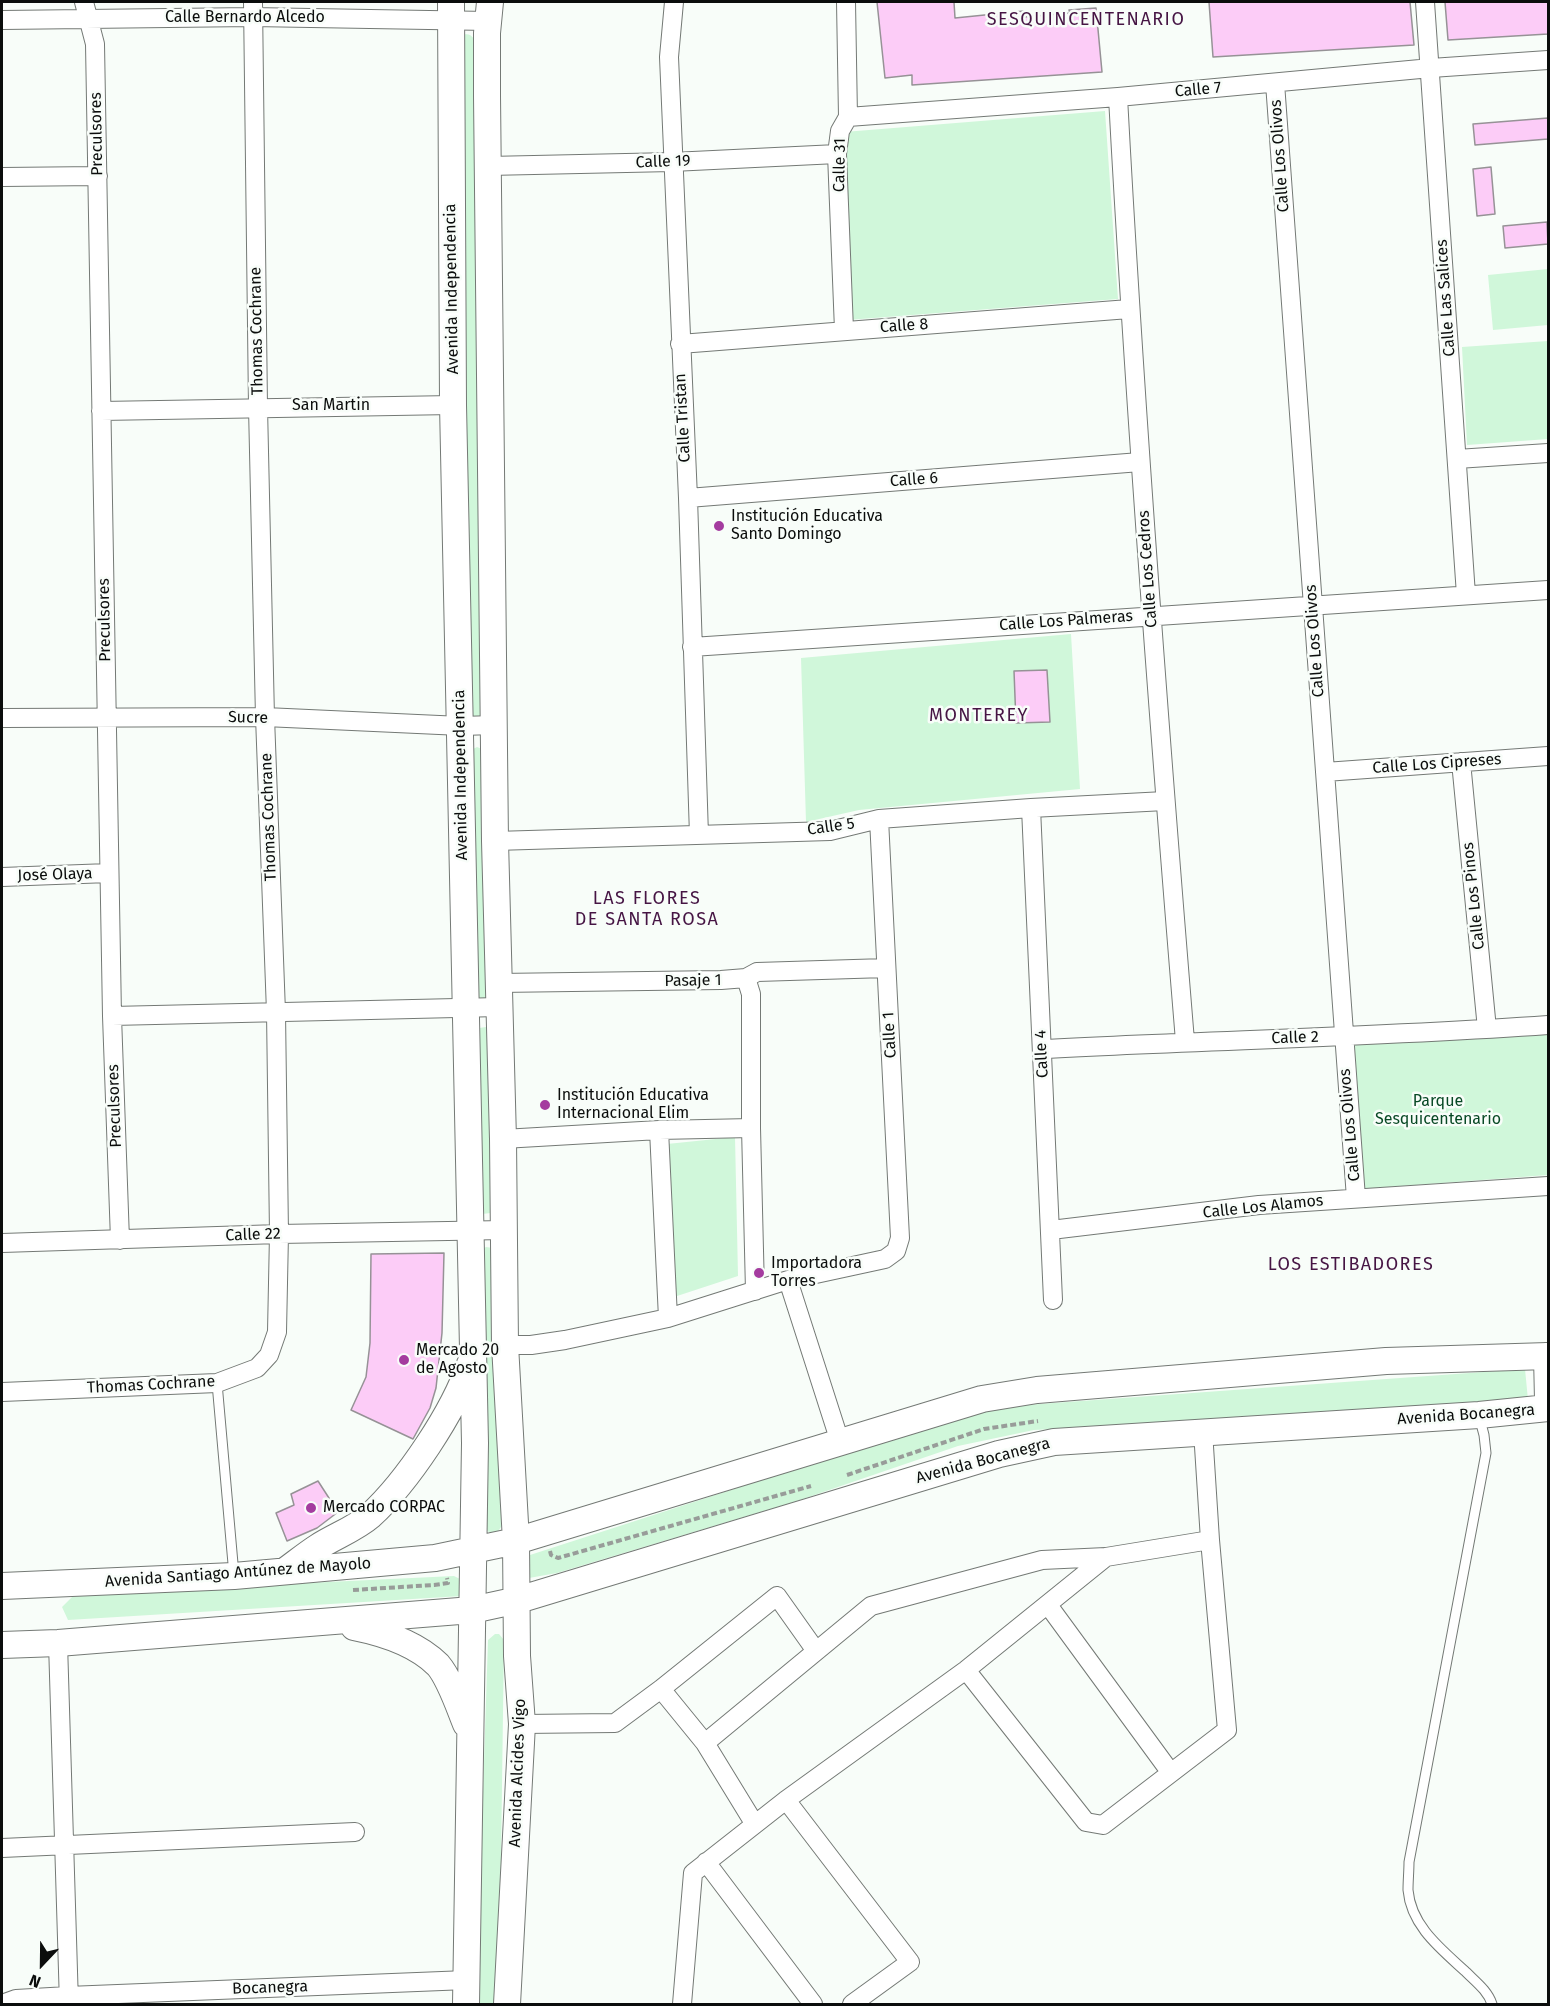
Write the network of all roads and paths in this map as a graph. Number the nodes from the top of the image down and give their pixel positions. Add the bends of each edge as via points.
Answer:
1 (674, 2) edge
2 (846, 2) edge
3 (1425, 2) edge
4 (253, 9) edge
5 (86, 10) edge
6 (450, 11) edge
7 (489, 11) edge
8 (2, 20) edge
9 (1548, 60) edge
10 (1431, 68) junction
11 (1275, 83) junction
12 (1118, 97) junction
13 (848, 117) junction
14 (837, 154) junction
15 (672, 162) junction
16 (488, 166) junction
17 (98, 176) junction
18 (2, 177) edge
19 (1129, 309) junction
20 (844, 330) junction
21 (680, 344) junction
22 (453, 405) junction
23 (258, 407) junction
24 (101, 411) junction
25 (1548, 453) edge
26 (1457, 459) junction
27 (1140, 462) junction
28 (688, 498) junction
29 (1548, 590) edge
30 (1466, 595) junction
31 (1313, 607) junction
32 (1152, 616) junction
33 (692, 647) junction
34 (107, 717) junction
35 (266, 717) junction
36 (2, 718) edge
37 (495, 725) junction
38 (460, 726) junction
39 (1548, 756) edge
40 (1461, 762) junction
41 (1325, 772) junction
42 (1165, 801) junction
43 (1031, 808) junction
44 (879, 819) junction
45 (699, 835) junction
46 (495, 841) junction
47 (109, 873) junction
48 (2, 877) edge
49 (886, 968) junction
50 (746, 978) junction
51 (498, 995) junction
52 (466, 1007) junction
53 (276, 1012) junction
54 (111, 1016) junction
55 (1548, 1025) edge
56 (1487, 1029) junction
57 (1343, 1036) junction
58 (1185, 1041) junction
59 (1042, 1049) junction
60 (751, 1128) junction
61 (659, 1130) junction
62 (503, 1139) junction
63 (1548, 1186) edge
64 (1356, 1198) junction
65 (504, 1230) junction
66 (1050, 1230) junction
67 (471, 1231) junction
68 (279, 1234) junction
69 (120, 1240) junction
70 (2, 1243) edge
71 (788, 1280) junction
72 (755, 1291) junction
73 (1053, 1300) dead end
74 (668, 1318) junction
75 (505, 1345) junction
76 (473, 1353) junction
77 (1548, 1356) edge
78 (217, 1383) junction
79 (2, 1392) edge
80 (1548, 1400) edge
81 (1548, 1408) edge
82 (1479, 1415) junction
83 (1203, 1431) junction
84 (840, 1442) junction
85 (1210, 1540) junction
86 (516, 1541) junction
87 (473, 1549) junction
88 (1106, 1557) junction
89 (285, 1572) junction
90 (234, 1576) junction
91 (2, 1586) edge
92 (518, 1600) junction
93 (1048, 1605) junction
94 (472, 1610) junction
95 (331, 1621) junction
96 (58, 1643) junction
97 (2, 1645) edge
98 (816, 1651) junction
99 (966, 1670) junction
100 (661, 1689) junction
101 (522, 1724) junction
102 (470, 1736) junction
103 (705, 1743) junction
104 (1171, 1773) junction
105 (786, 1800) junction
106 (754, 1823) junction
107 (355, 1832) dead end
108 (64, 1844) junction
109 (2, 1848) edge
110 (706, 1862) junction
111 (466, 1992) edge
112 (69, 2000) edge
113 (2, 2004) edge
114 (507, 2004) edge
115 (682, 2004) edge
116 (813, 2004) edge
117 (852, 2004) edge
118 (1492, 2004) edge

1 - 15 street, Calle Tristan via 669,57
2 - 13 street, Calle 31
3 - 10 street, Calle Las Salices
4 - 5 street, Calle Bernardo Alcedo
4 - 6 street, Calle Bernardo Alcedo
4 - 23 street, Thomas Cochrane
5 - 8 street, Calle Bernardo Alcedo
5 - 17 street, Preculsores via 95,44
6 - 7 street, Calle Bernardo Alcedo
6 - 22 street, Avenida Independencia
7 - 16 street, Avenida Independencia
9 - 10 street, Calle 7
10 - 11 street, Calle 7
10 - 26 street, Calle Las Salices
11 - 12 street, Calle 7
11 - 31 street, Calle Los Olivos
12 - 13 street, Calle 7
12 - 19 street, Calle Los Cedros
13 - 14 street, Calle 31 via 840,131
14 - 15 street, Calle 19
14 - 20 street, Calle 31
15 - 16 street, Calle 19
15 - 21 street, Calle Tristan
16 - 37 street, Avenida Independencia
17 - 18 street
17 - 24 street, Preculsores
19 - 20 street, Calle 8
19 - 27 street, Calle Los Cedros
20 - 21 street, Calle 8
21 - 28 street, Calle Tristan
22 - 23 street, San Martin
22 - 38 street, Avenida Independencia
23 - 24 street, San Martin
23 - 35 street, Thomas Cochrane
24 - 34 street, Preculsores
25 - 26 street
26 - 30 street, Calle Las Salices
27 - 28 street, Calle 6
27 - 32 street, Calle Los Cedros
28 - 33 street, Calle Tristan
29 - 30 street, Calle Los Palmeras
30 - 31 street, Calle Los Palmeras
31 - 32 street, Calle Los Palmeras
31 - 41 street, Calle Los Olivos
32 - 33 street, Calle Los Palmeras
32 - 42 street, Calle Los Cedros
33 - 45 street, Calle Tristan
34 - 35 street, Sucre
34 - 36 street, Sucre
34 - 47 street, Preculsores
35 - 38 street, Sucre
35 - 53 street, Thomas Cochrane
37 - 38 street, Sucre
37 - 46 street, Avenida Independencia
38 - 52 street, Avenida Independencia
39 - 40 street, Calle Los Cipreses
40 - 41 street, Calle Los Cipreses
40 - 56 street, Calle Los Pinos
41 - 57 street, Calle Los Olivos
42 - 43 street, Calle 5
42 - 58 street, Calle Los Cedros
43 - 44 street, Calle 5
43 - 59 street, Calle 4
44 - 45 street, Calle 5 via 830,831
44 - 49 street, Calle 1
45 - 46 street, Calle 5
46 - 51 street, Avenida Independencia
47 - 48 street, José Olaya
47 - 54 street, Preculsores
49 - 50 street, Pasaje 1 via 757,972
49 - 71 street, Calle 1 via 900,1238 896,1251 885,1259
50 - 51 street, Pasaje 1
50 - 60 street via 751,994
51 - 52 street, Pasaje 1
51 - 62 street, Avenida Independencia
52 - 53 street, Pasaje 1
52 - 67 street, Avenida Independencia
53 - 54 street, Pasaje 1
53 - 68 street, Thomas Cochrane
54 - 69 street, Preculsores
55 - 56 street, Calle 2
56 - 57 street, Calle 2
57 - 58 street, Calle 2
57 - 64 street, Calle Los Olivos
58 - 59 street, Calle 2
59 - 66 street, Calle 4
60 - 61 street
60 - 72 street
61 - 62 street
61 - 74 street
62 - 65 street, Avenida Independencia
63 - 64 street, Calle Los Alamos
64 - 66 street, Calle Los Alamos via 1259,1205
65 - 67 street, Calle 22
65 - 75 street, Avenida Independencia
66 - 73 street, Calle 4
67 - 68 street, Calle 22
67 - 76 street, Avenida Independencia
68 - 69 street, Calle 22
68 - 78 street, Thomas Cochrane via 277,1332 269,1354 257,1368
69 - 70 street, Calle 22
71 - 72 street
71 - 84 street
72 - 74 street
74 - 75 street via 565,1340
75 - 86 street, Avenida Independencia
76 - 87 street, Avenida Independencia
76 - 89 street via 449,1411 409,1472 369,1517
77 - 80 street
77 - 84 street via 1386,1361 1037,1390 982,1398
78 - 79 street, Thomas Cochrane
78 - 90 lane
81 - 82 street, Avenida Bocanegra
82 - 83 street, Avenida Bocanegra
82 - 118 lane via 1486,1453 1409,1862 1408,1891 1415,1916 1430,1939 1478,1983
83 - 85 street
83 - 92 street, Avenida Bocanegra via 1054,1442 999,1454
84 - 86 street
85 - 88 street
85 - 104 street via 1227,1730
86 - 87 street
86 - 92 street, Avenida Alcides Vigo
87 - 89 street, Avenida Santiago Antúnez de Mayolo via 435,1558
87 - 94 street
88 - 93 street
88 - 98 street via 1042,1560 871,1606
89 - 90 street, Avenida Santiago Antúnez de Mayolo
90 - 91 street, Avenida Santiago Antúnez de Mayolo
92 - 94 street, Avenida Bocanegra
92 - 101 street, Avenida Alcides Vigo
93 - 99 street
93 - 104 street
94 - 95 street
94 - 102 street
95 - 96 street
95 - 102 street via 383,1633 417,1649 439,1666
96 - 97 street
96 - 108 street
98 - 100 street via 777,1596
98 - 103 street
99 - 104 street via 1086,1821 1103,1825
99 - 105 street
100 - 101 street via 615,1723
100 - 103 street
101 - 114 street, Avenida Alcides Vigo
102 - 111 street
103 - 106 street
105 - 106 street
105 - 117 street via 910,1962
106 - 110 street
107 - 108 street
108 - 109 street
108 - 112 street
110 - 115 street via 693,1873
110 - 116 street
111 - 112 street, Bocanegra
112 - 113 street, Bocanegra via 16,1999

